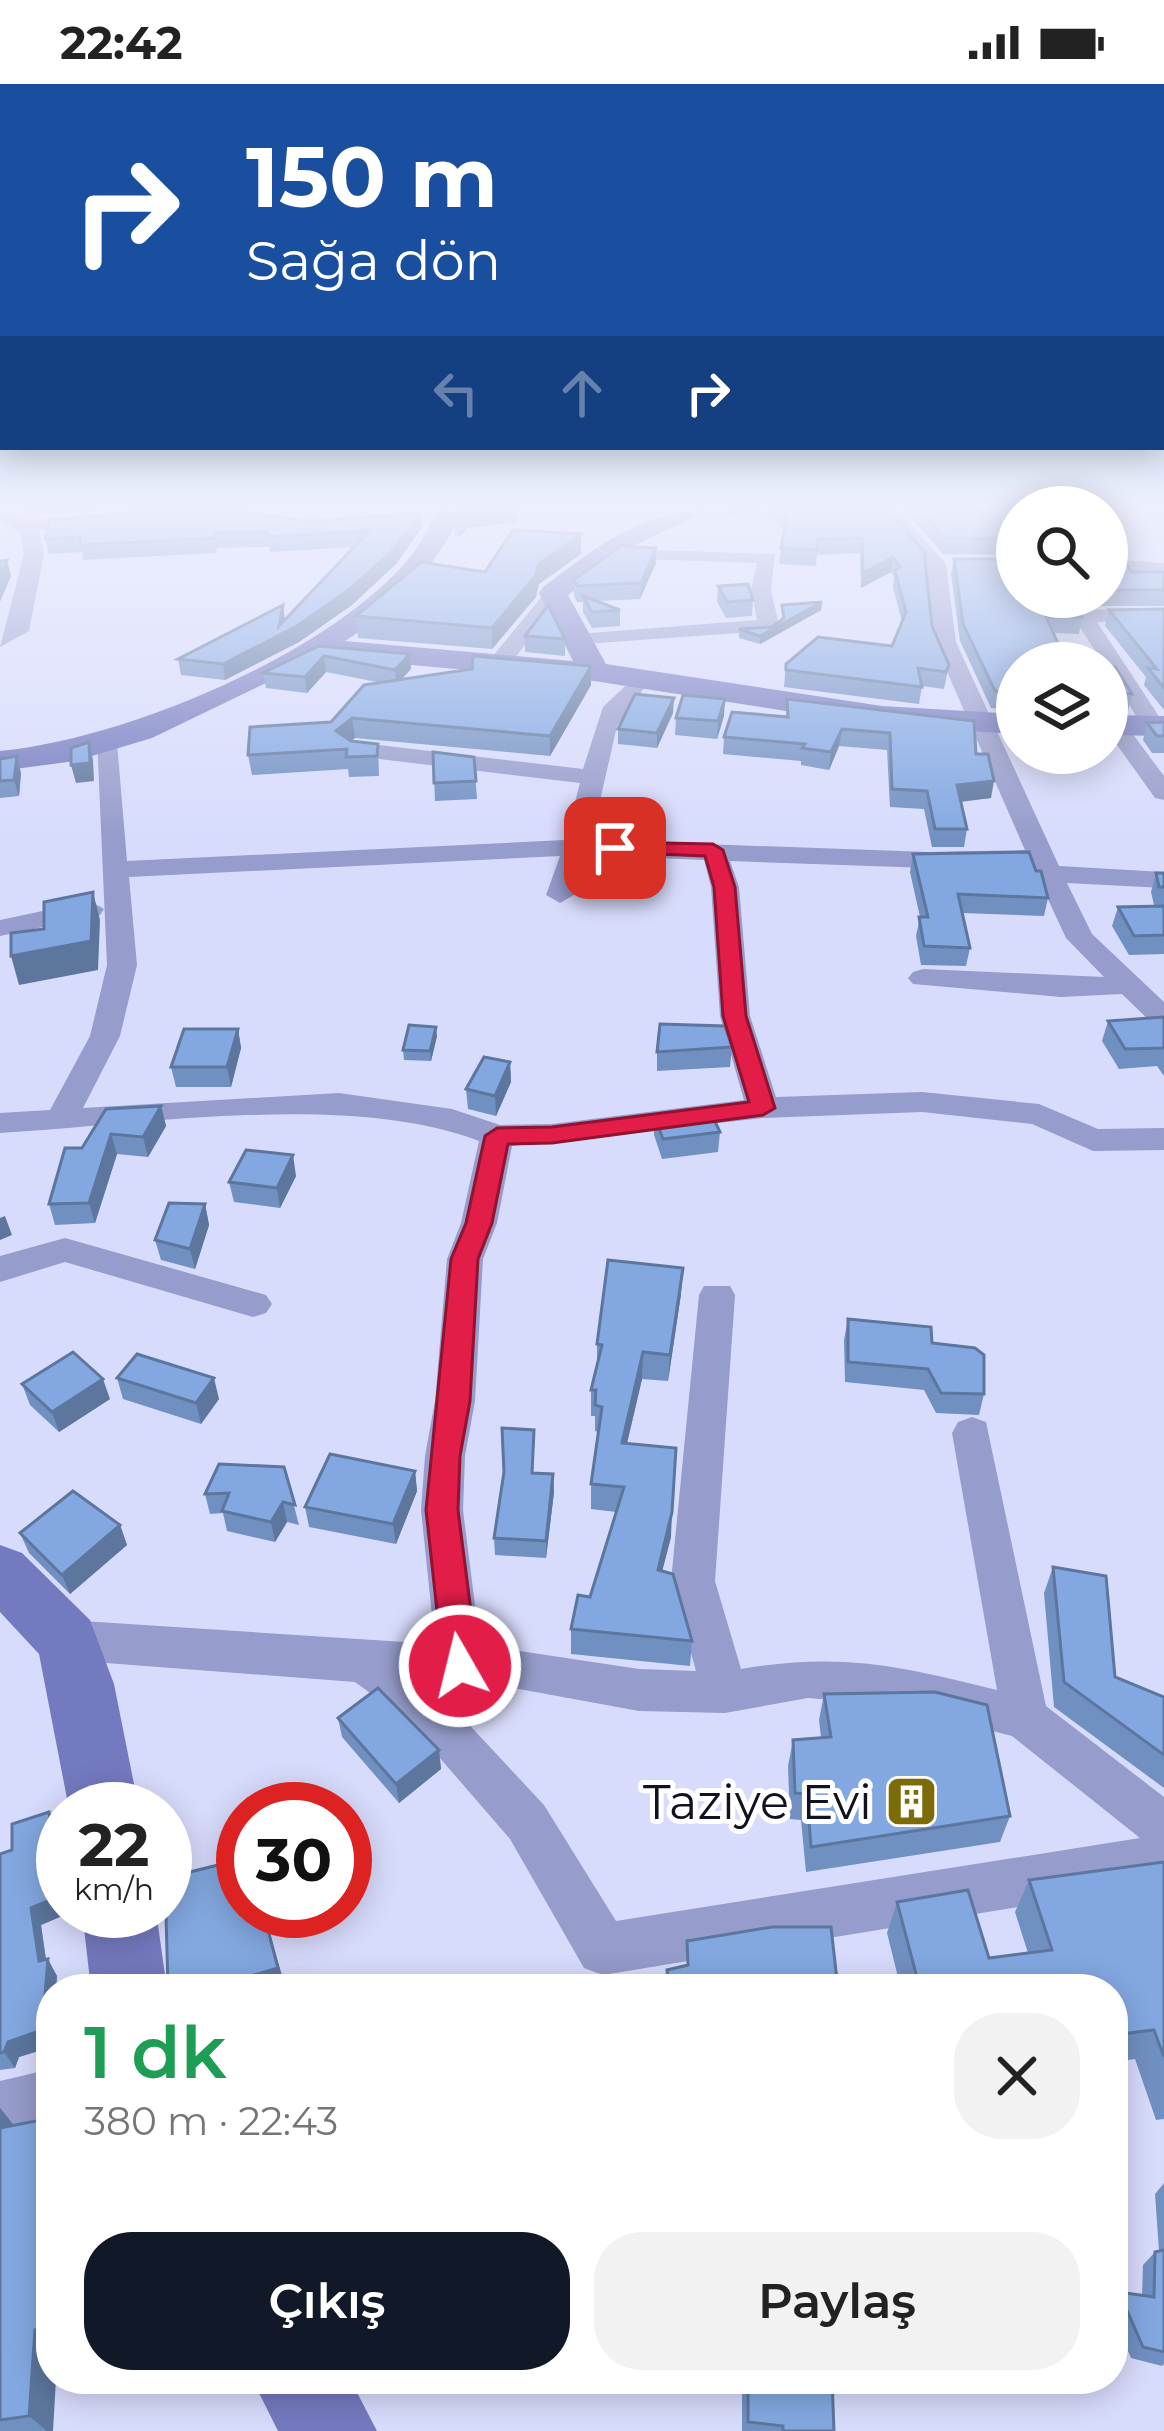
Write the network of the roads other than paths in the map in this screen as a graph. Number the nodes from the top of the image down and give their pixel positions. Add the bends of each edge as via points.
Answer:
1 (20, 621) edge
2 (350, 621) edge
3 (533, 621) edge
4 (565, 621) edge
5 (768, 621) edge
6 (945, 621) edge
7 (1086, 621) edge
8 (577, 640) junction
9 (0, 641) edge
10 (315, 647) junction
11 (500, 662) junction
12 (594, 672) junction
13 (639, 680) junction
14 (977, 723) junction
15 (996, 723) edge
16 (1158, 726) edge
17 (105, 743) junction
18 (1128, 747) edge
19 (355, 749) edge
20 (0, 761) edge
21 (596, 778) junction
22 (1164, 793) edge
23 (574, 847) junction
24 (713, 850) junction
25 (1048, 866) junction
26 (118, 869) junction
27 (1164, 880) edge
28 (560, 896) dead end
29 (121, 903) junction
30 (0, 928) edge
31 (923, 978) dead end
32 (1127, 985) junction
33 (1164, 1018) edge
34 (763, 1108) junction
35 (62, 1117) junction
36 (0, 1123) edge
37 (497, 1136) junction
38 (1164, 1139) edge
39 (0, 1270) edge
40 (717, 1295) dead end
41 (253, 1304) dead end
42 (972, 1433) dead end
43 (0, 1571) edge
44 (67, 1640) junction
45 (364, 1663) junction
46 (460, 1666) junction
47 (725, 1691) junction
48 (1025, 1718) junction
49 (98, 1782) edge
50 (1164, 1827) edge
51 (1164, 1859) edge
52 (122, 1938) edge
53 (127, 1974) edge
54 (36, 2101) edge
55 (0, 2109) edge
56 (306, 2394) edge
57 (332, 2431) edge

1 - 9 street
2 - 10 street
3 - 11 street
4 - 8 street
5 - 8 street
6 - 14 street via 945,642
7 - 16 street
8 - 12 street
10 - 11 street
10 - 17 street
11 - 12 street
12 - 13 street
13 - 14 street
13 - 21 street via 605,726
14 - 15 street
14 - 25 street
17 - 20 street
17 - 26 street
18 - 22 street
19 - 21 street
21 - 23 street
23 - 24 street
23 - 26 street
23 - 28 street
24 - 25 street
24 - 34 street via 724,887 735,1016
25 - 27 street
25 - 32 street via 1080,938
26 - 29 street
29 - 30 street
29 - 35 street via 122,965 105,1036
31 - 32 street
32 - 33 street
34 - 37 street
34 - 38 street via 966,1105 1039,1114 1093,1140
35 - 36 street
35 - 37 street via 339,1103 452,1119
37 - 46 street via 465,1259 445,1456 442,1510
39 - 41 street via 65,1250
40 - 47 street via 693,1581
42 - 48 street
43 - 44 street
44 - 45 street
44 - 49 street
45 - 46 street
45 - 51 street via 424,1705 527,1822 603,1949
46 - 47 street via 639,1690
47 - 48 street via 808,1678 892,1684
48 - 50 street
52 - 53 street
54 - 55 street
56 - 57 street

